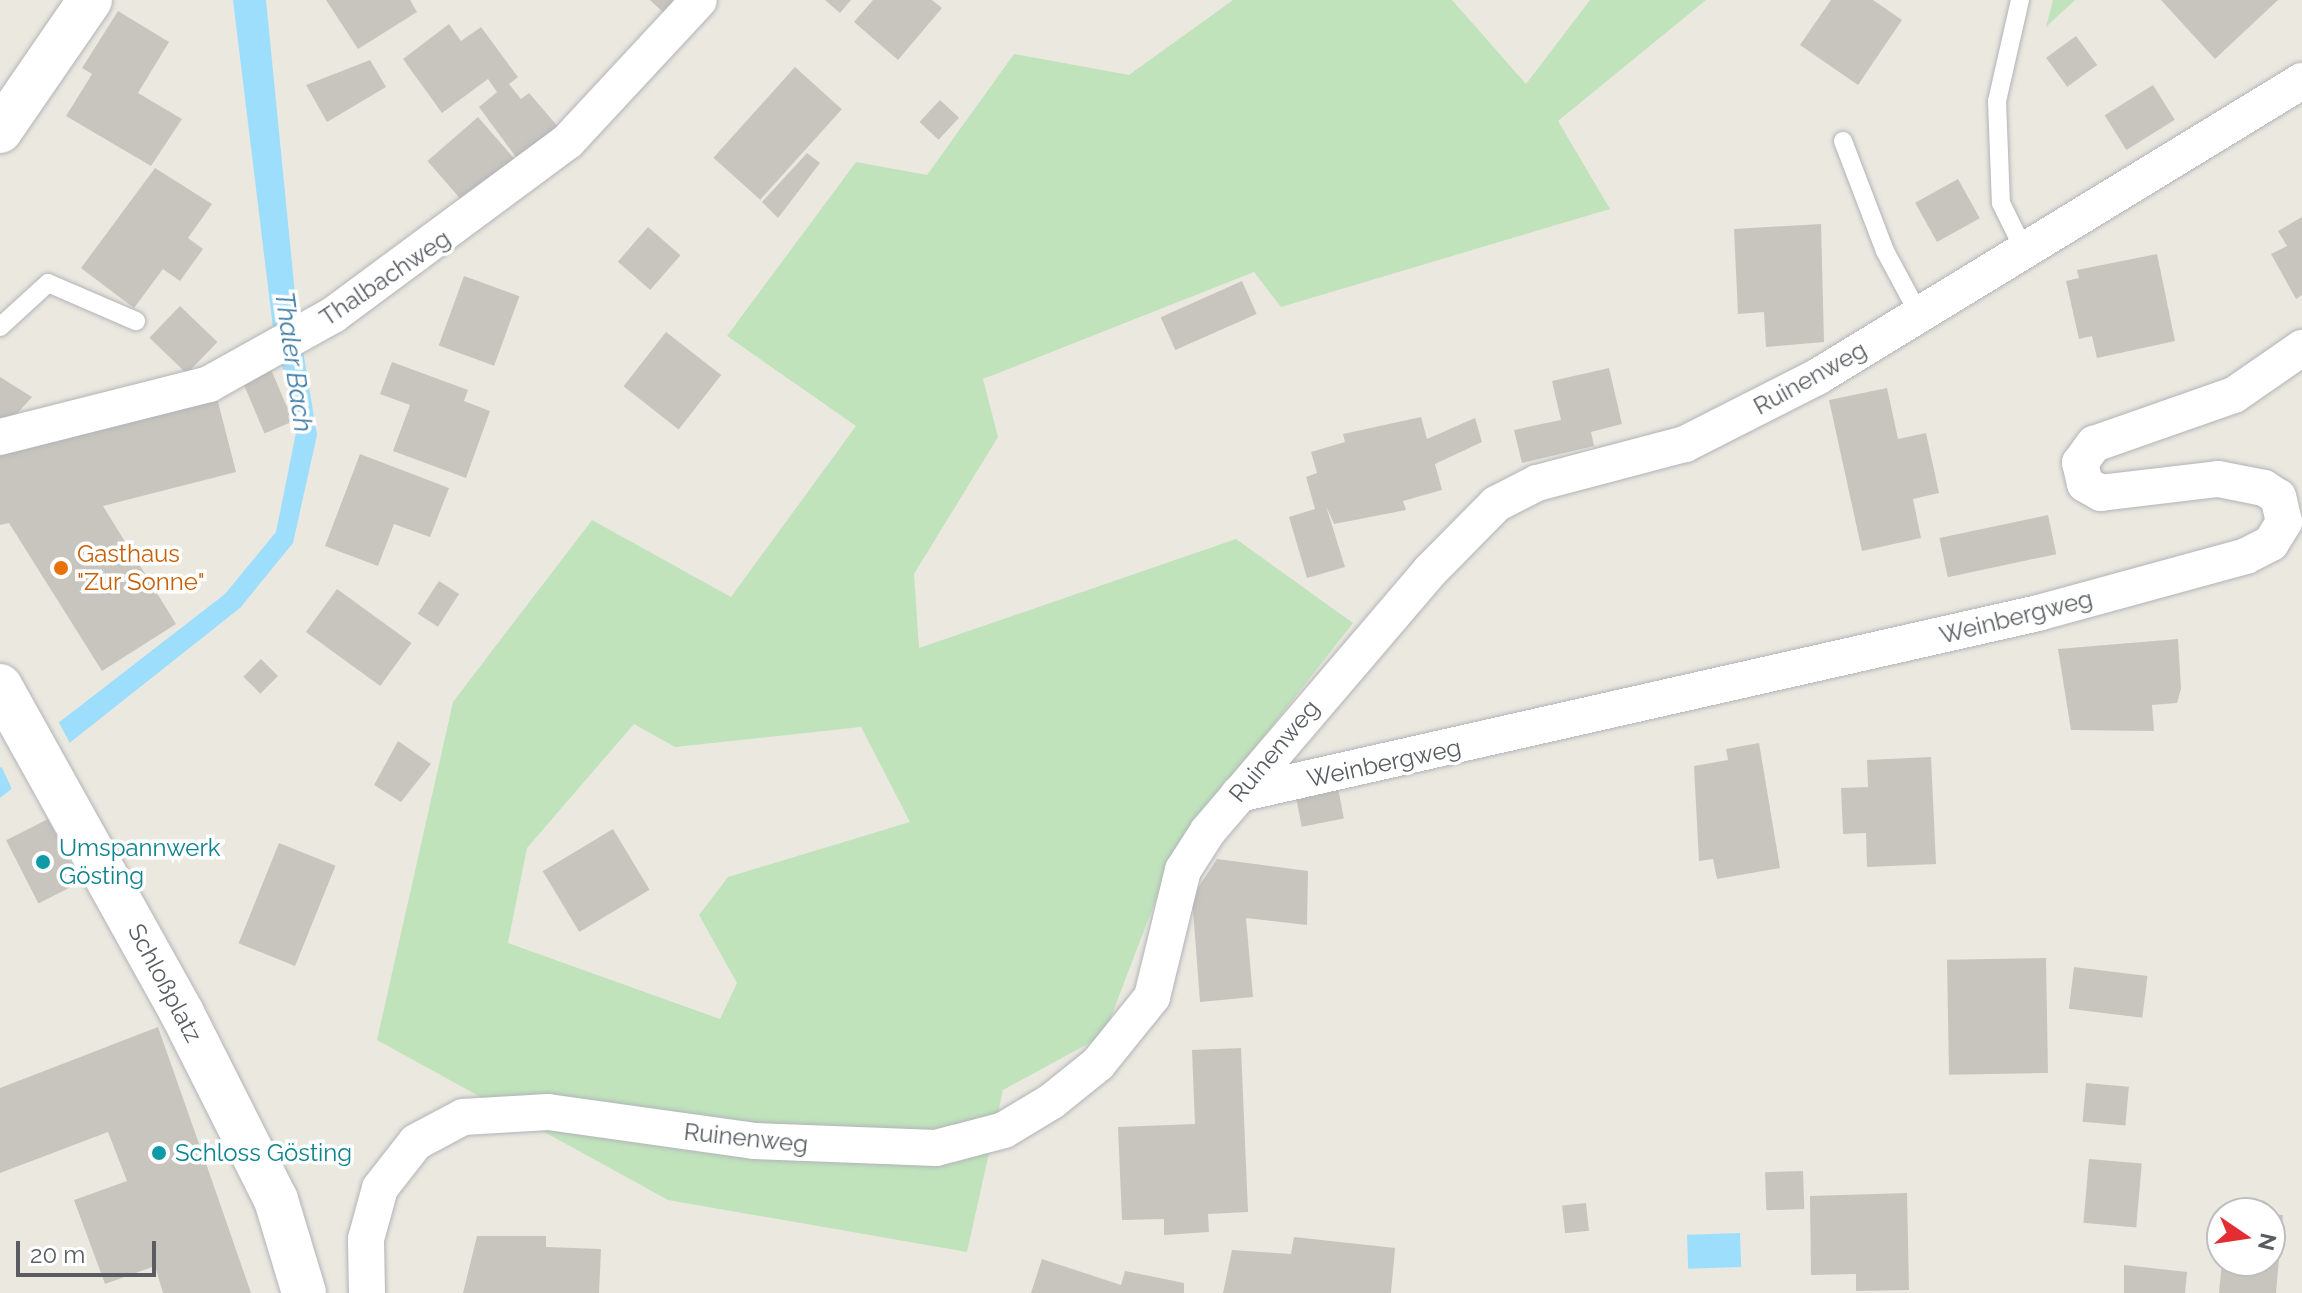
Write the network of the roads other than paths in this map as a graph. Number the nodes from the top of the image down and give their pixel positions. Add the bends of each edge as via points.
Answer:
1 (90, 0) edge
2 (699, 0) edge
3 (2020, 0) edge
4 (2302, 81) edge
5 (0, 131) edge
6 (1843, 141) dead end
7 (2026, 254) junction
8 (1920, 316) junction
9 (136, 321) dead end
10 (0, 327) edge
11 (2302, 348) edge
12 (0, 437) edge
13 (0, 686) edge
14 (1239, 794) junction
15 (304, 1293) edge
16 (367, 1293) edge

1 - 5 main road
2 - 12 street, Thalbachweg via 568,141 458,229 303,332 209,384
3 - 7 lane via 1997,101 2001,203
4 - 7 street, Ruinenweg
6 - 8 lane via 1885,251
7 - 8 street, Ruinenweg
8 - 14 street, Ruinenweg via 1685,444 1537,483 1496,504
9 - 10 lane via 48,283
11 - 14 street, Weinbergweg via 2234,395 2094,444 2080,463 2085,484 2101,493 2233,479 2264,488 2278,497 2284,522 2271,543 2246,556 2038,613
13 - 15 main road, Schloßplatz via 55,779 276,1200
14 - 16 street, Ruinenweg via 1183,870 1152,997 1136,1020 1098,1064 1004,1130 936,1148 861,1147 754,1141 548,1112 463,1117 416,1142 380,1188 366,1239

